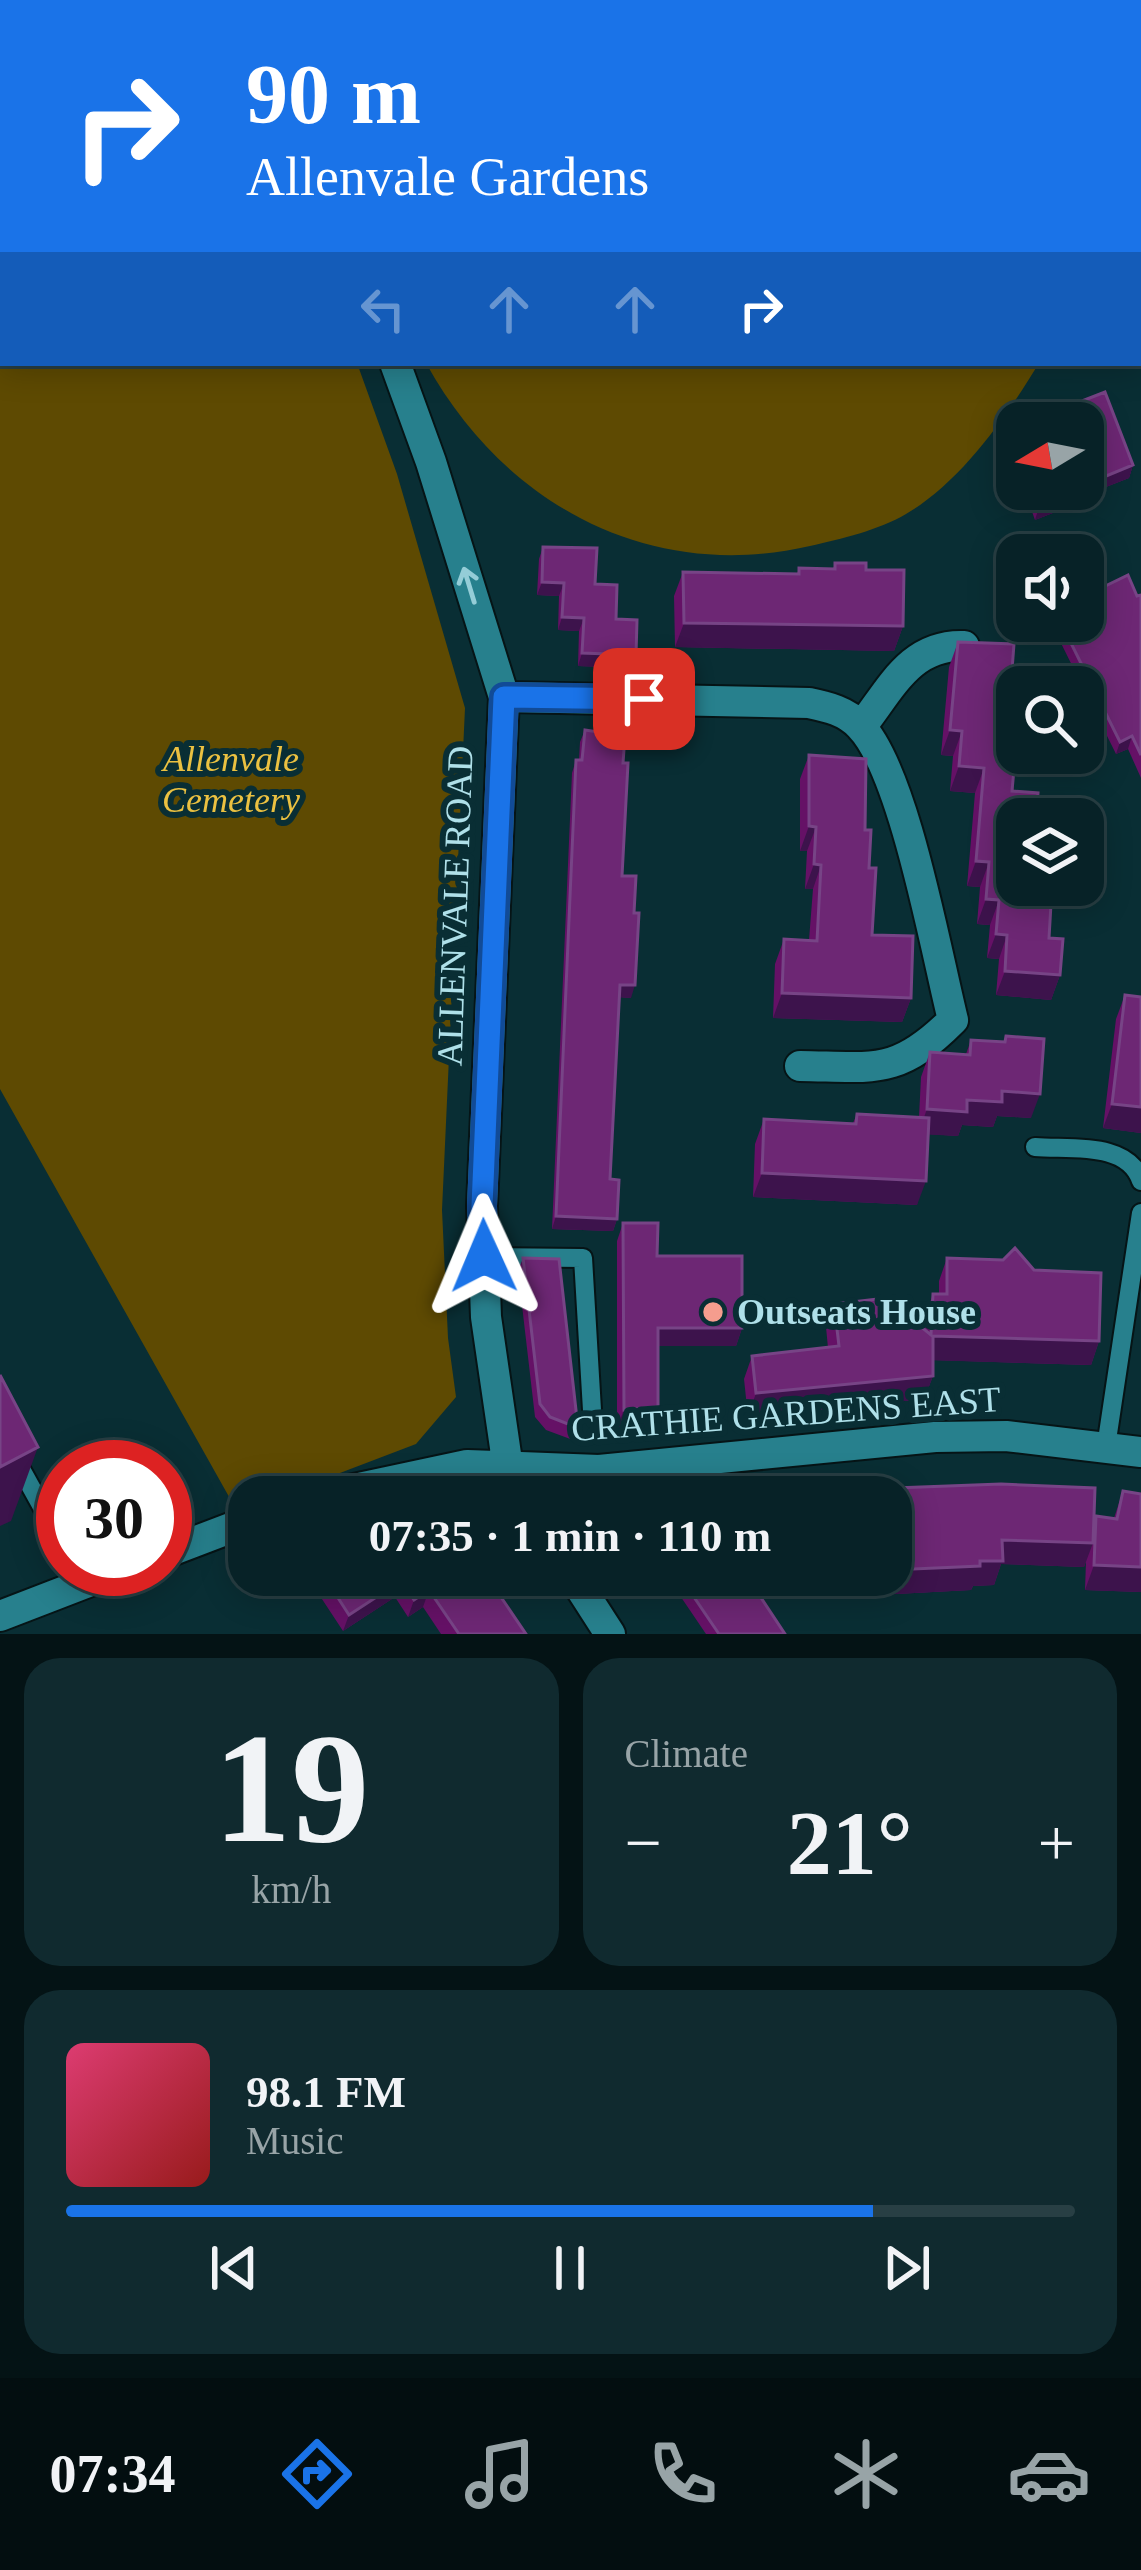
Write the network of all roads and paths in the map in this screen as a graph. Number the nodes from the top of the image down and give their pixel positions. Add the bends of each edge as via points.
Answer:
1 (396, 366) edge
2 (964, 646) edge
3 (504, 697) junction
4 (861, 727) junction
5 (800, 1066) dead end
6 (1035, 1147) dead end
7 (1141, 1181) edge
8 (1141, 1213) edge
9 (484, 1256) junction
10 (592, 1410) dead end
11 (0, 1432) edge
12 (1106, 1447) junction
13 (1141, 1453) edge
14 (508, 1468) junction
15 (415, 1476) edge
16 (511, 1476) edge
17 (36, 1497) edge
18 (228, 1529) edge
19 (192, 1542) edge
20 (40, 1596) edge
21 (586, 1596) edge
22 (0, 1616) edge
23 (610, 1634) edge

3 -> 1 street, ALLENVALE ROAD
2 - 4 street via 918,655
3 - 4 street via 809,703
3 - 9 street, ALLENVALE ROAD
4 - 5 street via 894,785 953,1020 923,1050 887,1067
6 - 7 lane via 1116,1153
8 - 12 lane
9 - 10 lane via 584,1258
9 - 14 street, ALLENVALE ROAD
11 - 17 lane
12 - 13 street, CRATHIE GARDENS EAST
12 - 14 street, CRATHIE GARDENS EAST via 935,1436 599,1470
14 - 15 street, CRATHIE GARDENS EAST via 467,1465
14 - 16 street, ALLENVALE ROAD
18 - 19 street
20 - 22 street
21 - 23 street

